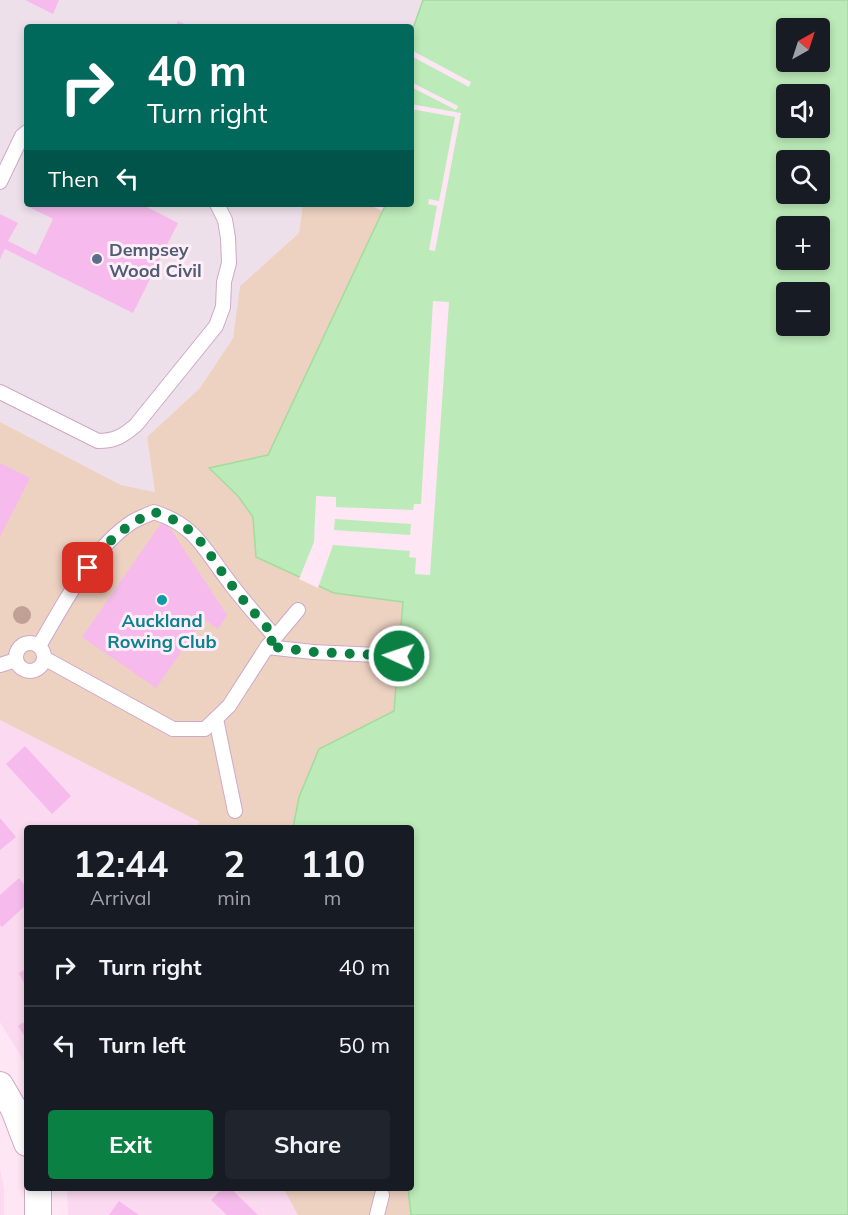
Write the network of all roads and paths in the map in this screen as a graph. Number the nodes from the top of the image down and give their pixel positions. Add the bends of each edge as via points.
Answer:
1 (24, 134) edge
2 (0, 182) edge
3 (218, 207) edge
4 (0, 392) edge
5 (298, 610) dead end
6 (271, 642) junction
7 (41, 652) junction
8 (399, 656) dead end
9 (15, 660) junction
10 (0, 665) edge
11 (216, 719) junction
12 (235, 811) dead end
13 (0, 1085) edge
14 (24, 1135) edge
15 (38, 1191) edge
16 (382, 1194) dead end
17 (38, 1215) edge
18 (377, 1215) edge

1 - 2 lane
3 - 4 lane via 225,220 229,262 216,327 136,425 113,441 98,441
5 - 6 lane
6 - 7 lane via 203,544 187,527 154,512 132,522 101,549 54,618
6 - 8 lane via 313,652
6 - 11 lane via 229,706
7 - 9 lane via 31,642 22,644
7 - 9 lane via 40,667 30,671
7 - 11 lane via 173,729 205,729
9 - 10 lane
11 - 12 lane
13 - 14 street
15 - 17 street
16 - 18 lane

